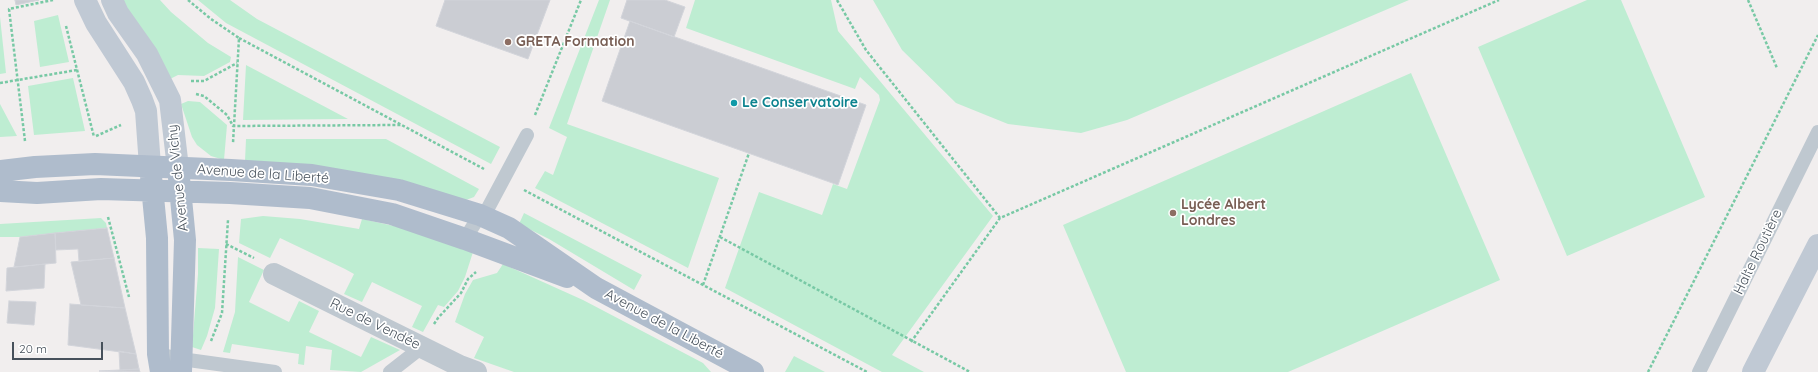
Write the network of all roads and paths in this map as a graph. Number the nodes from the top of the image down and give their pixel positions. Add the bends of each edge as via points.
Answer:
1 (53, 0) edge
2 (86, 0) edge
3 (112, 0) edge
4 (188, 0) edge
5 (581, 0) edge
6 (837, 0) edge
7 (1499, 0) edge
8 (1748, 0) edge
9 (64, 21) dead end
10 (1818, 35) edge
11 (239, 38) junction
12 (1777, 68) dead end
13 (77, 70) junction
14 (17, 80) junction
15 (0, 83) edge
16 (170, 100) junction
17 (146, 112) junction
18 (402, 125) junction
19 (233, 126) junction
20 (1818, 132) edge
21 (527, 135) joint
22 (94, 137) junction
23 (25, 142) dead end
24 (749, 153) dead end
25 (95, 164) junction
26 (150, 166) junction
27 (178, 168) junction
28 (232, 170) junction
29 (0, 172) edge
30 (503, 179) junction
31 (101, 189) junction
32 (152, 190) junction
33 (0, 191) edge
34 (181, 191) junction
35 (230, 193) junction
36 (480, 215) junction
37 (1000, 218) junction
38 (720, 237) junction
39 (465, 239) junction
40 (1818, 245) edge
41 (274, 274) dead end
42 (468, 279) dead end
43 (703, 285) junction
44 (596, 288) junction
45 (131, 303) dead end
46 (911, 342) junction
47 (422, 347) junction
48 (204, 361) junction
49 (160, 363) edge
50 (181, 366) edge
51 (275, 372) edge
52 (390, 372) edge
53 (476, 372) edge
54 (751, 372) edge
55 (867, 372) edge
56 (970, 372) edge
57 (1648, 372) edge
58 (1699, 372) edge
59 (1753, 372) edge

1 - 14 path via 9,9
2 - 17 main road, Avenue de Vichy via 96,23 134,82
3 - 16 main road, Avenue de Vichy via 118,13 148,54
4 - 11 path
5 - 21 path
6 - 37 path via 866,50
7 - 37 path
8 - 12 path
9 - 13 path
10 - 57 path
11 - 18 path
11 - 19 path
13 - 14 path
13 - 22 path
14 - 15 path
14 - 23 path
16 - 19 path via 192,93 204,96 227,115
16 - 27 main road, Avenue de Vichy
17 - 22 path via 132,121
17 - 26 main road, Avenue de Vichy
18 - 19 path
18 - 30 path
19 - 28 path
20 - 58 lane, Halte Routière
21 - 30 lane
22 - 25 path
24 - 38 path
25 - 26 main road, Avenue de la Liberté
25 - 29 main road, Avenue de la Liberté
26 - 27 main road, Avenue de la Liberté
26 - 32 main road, Avenue de Vichy
27 - 28 main road, Avenue de la Liberté
27 - 34 main road, Avenue de Vichy
28 - 36 main road, Avenue de la Liberté via 312,175 399,190
30 - 36 lane via 486,210
30 - 43 path
31 - 32 main road, Avenue de la Liberté
31 - 33 main road, Avenue de la Liberté via 36,193
31 - 45 path
32 - 34 main road, Avenue de la Liberté
32 - 49 main road, Avenue de Vichy via 157,238
34 - 35 main road, Avenue de la Liberté
34 - 50 main road, Avenue de Vichy via 185,240
35 - 39 main road, Avenue de la Liberté via 310,198 392,214
35 - 48 path via 222,313
36 - 39 lane
36 - 44 main road, Avenue de la Liberté via 509,228
37 - 46 path
38 - 43 path
38 - 46 path
39 - 44 main road, Avenue de la Liberté
40 - 59 main road
41 - 47 street, Rue de Vendée
42 - 47 path via 461,293 438,318
43 - 55 path
44 - 54 main road, Avenue de la Liberté
46 - 56 path
47 - 52 lane
47 - 53 street, Rue de Vendée
48 - 50 lane
48 - 51 lane
49 - 50 lane

